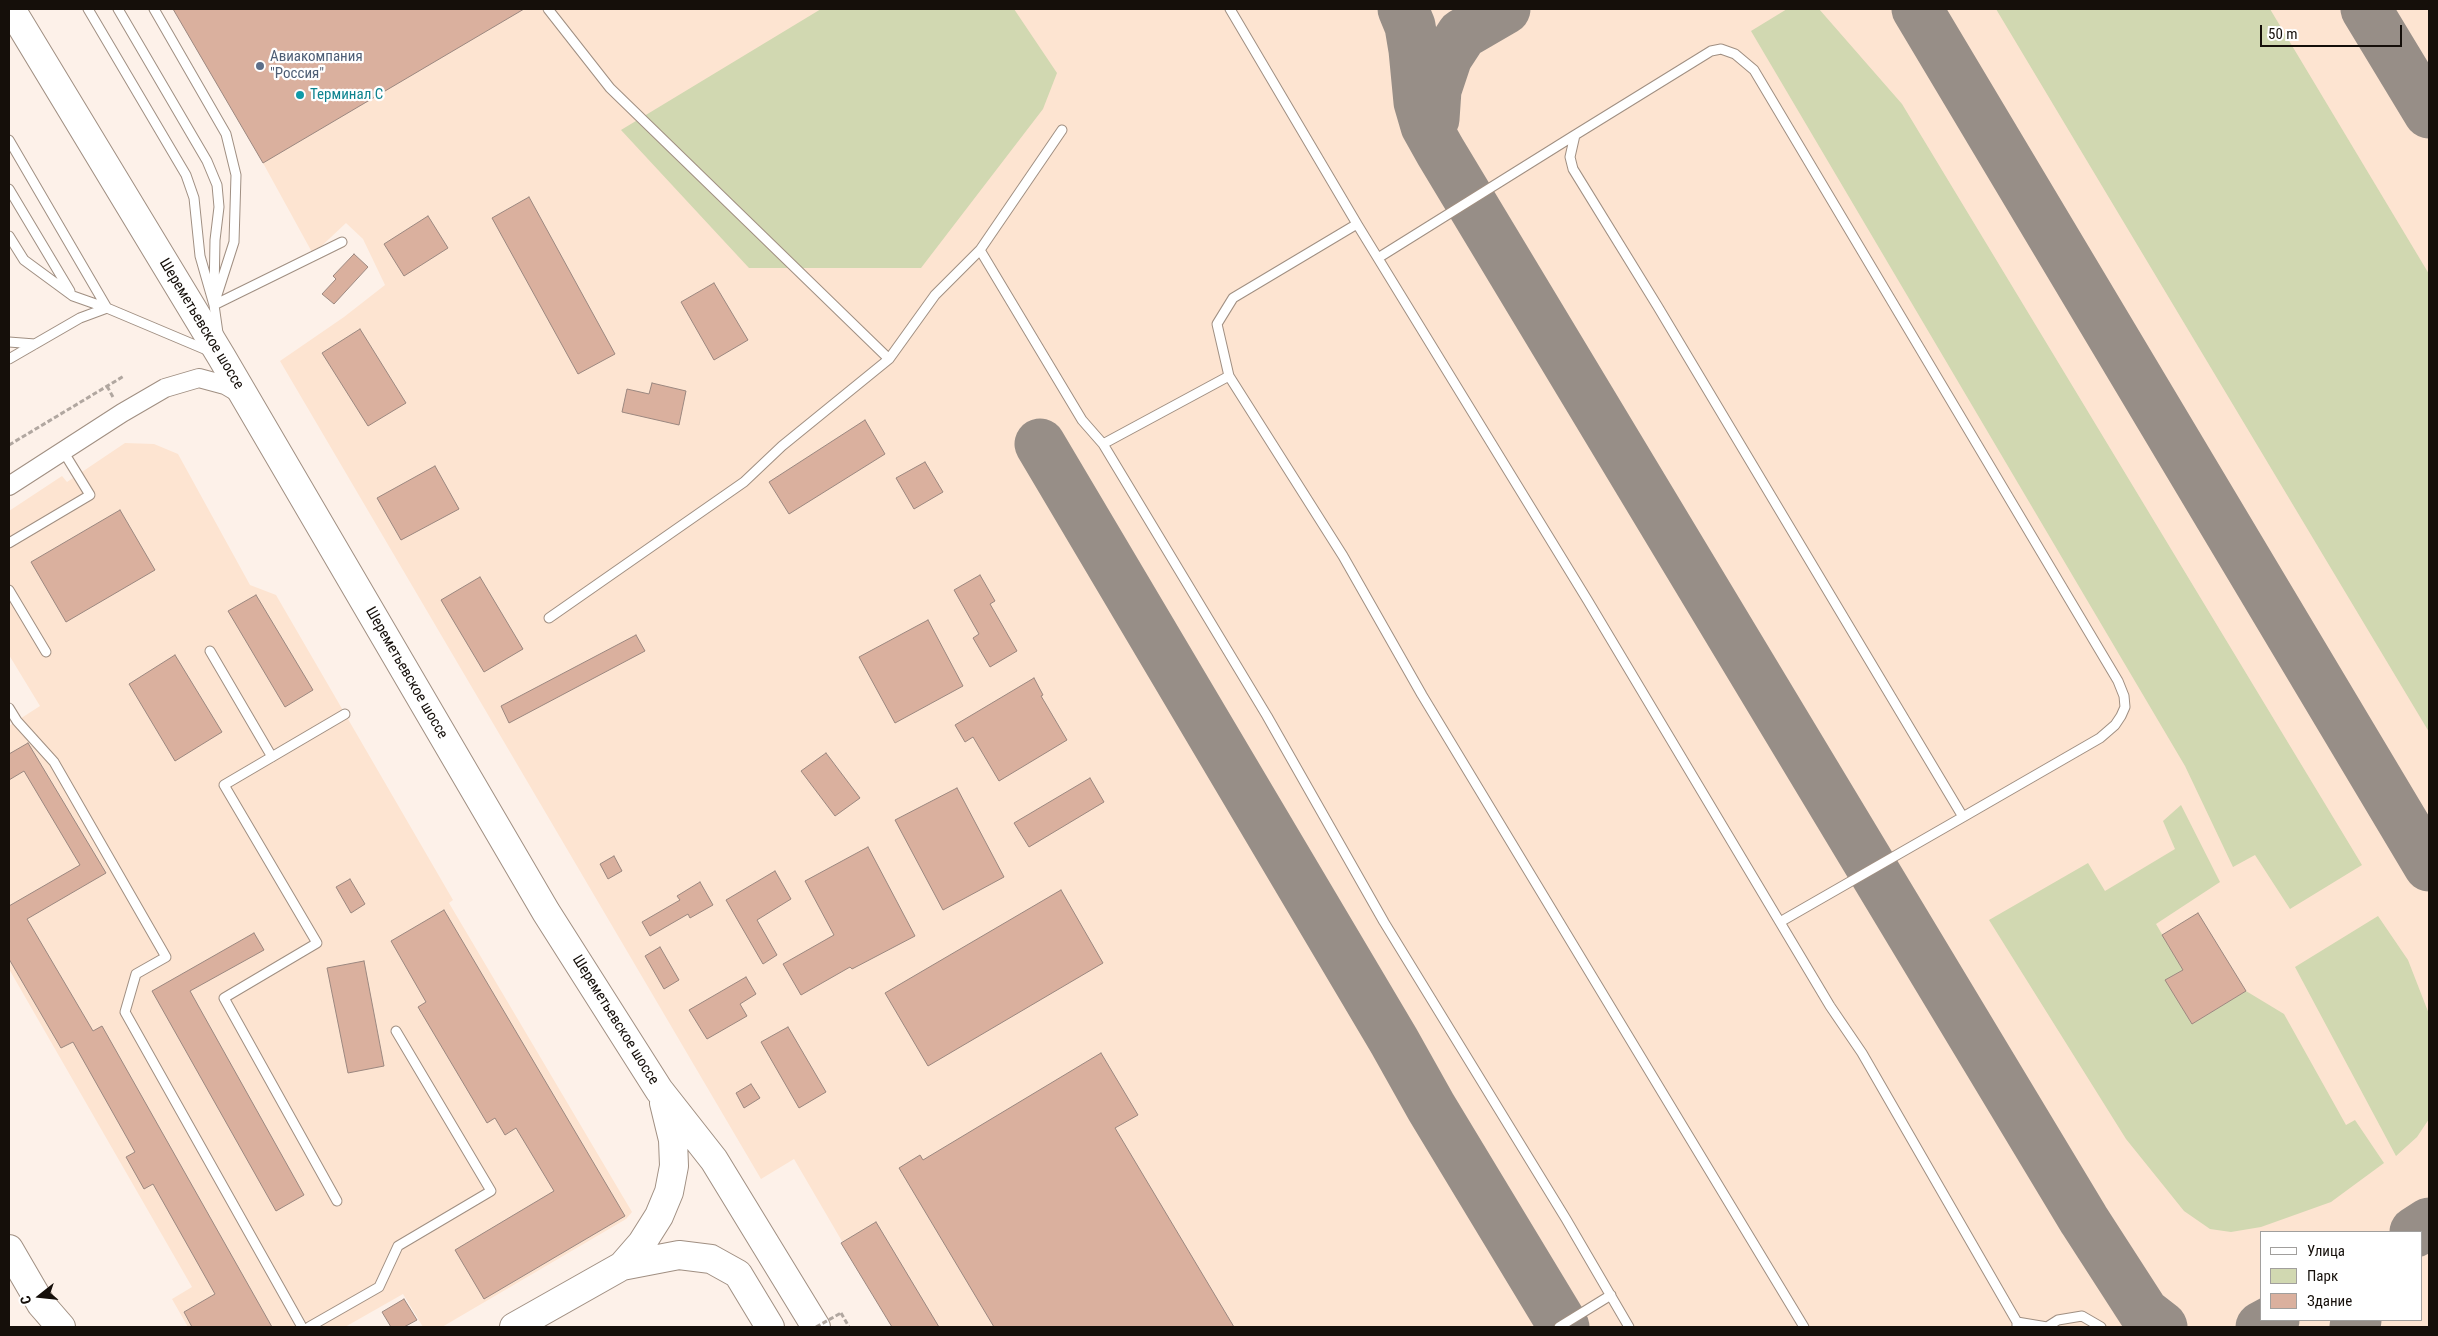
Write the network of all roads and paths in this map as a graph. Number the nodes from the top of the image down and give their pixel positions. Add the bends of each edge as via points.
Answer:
1 (12, 9) edge
2 (88, 9) edge
3 (118, 9) edge
4 (154, 9) edge
5 (548, 9) edge
6 (1230, 9) edge
7 (1062, 130) dead end
8 (1575, 136) junction
9 (9, 140) edge
10 (9, 188) edge
11 (1357, 224) junction
12 (9, 236) edge
13 (342, 242) dead end
14 (980, 250) junction
15 (1378, 258) junction
16 (73, 296) junction
17 (214, 304) junction
18 (107, 308) junction
19 (9, 342) edge
20 (35, 344) junction
21 (220, 356) junction
22 (9, 359) edge
23 (889, 359) junction
24 (124, 376) dead end
25 (1229, 376) junction
26 (107, 386) junction
27 (244, 396) junction
28 (115, 400) dead end
29 (1103, 444) junction
30 (9, 445) edge
31 (64, 451) junction
32 (9, 486) edge
33 (9, 543) edge
34 (9, 590) edge
35 (549, 618) dead end
36 (210, 651) dead end
37 (46, 652) dead end
38 (9, 708) edge
39 (345, 714) dead end
40 (272, 756) junction
41 (1962, 817) junction
42 (1780, 922) junction
43 (396, 1031) dead end
44 (659, 1090) junction
45 (337, 1201) dead end
46 (9, 1249) edge
47 (622, 1266) junction
48 (1611, 1295) junction
49 (2017, 1324) edge
50 (61, 1327) edge
51 (302, 1327) edge
52 (309, 1327) edge
53 (514, 1327) edge
54 (770, 1327) edge
55 (816, 1327) edge
56 (849, 1327) edge
57 (1559, 1327) edge
58 (1629, 1327) edge
59 (1804, 1327) edge
60 (2047, 1327) edge
61 (2101, 1327) edge

1 - 21 main road, Шереметьевское шоссе
2 - 17 lane via 186,175 194,198 200,256
3 - 17 lane via 207,161 217,185 219,207
4 - 17 lane via 226,134 236,175 234,242
5 - 23 lane via 610,88
6 - 11 lane
7 - 14 lane
8 - 15 lane
8 - 41 lane via 1570,157 1589,198 1658,307
8 - 41 lane via 1711,51 1721,49 1735,54 1754,70 2118,681 2125,707 2115,725 2100,738
9 - 18 lane
10 - 16 lane
11 - 15 lane
11 - 25 lane via 1232,298 1217,324
12 - 16 lane via 24,260
13 - 17 lane
14 - 23 lane via 935,295
14 - 29 lane via 1082,420
15 - 42 lane
16 - 18 lane
17 - 21 lane
18 - 20 lane via 80,318
18 - 21 lane
19 - 20 lane
20 - 22 lane
21 - 27 main road, Шереметьевское шоссе
23 - 35 lane via 782,446 744,482
24 - 26 path
25 - 29 lane
25 - 59 lane via 1343,556 1510,841
26 - 28 path
26 - 30 path
27 - 31 street via 225,385 199,378 165,388
27 - 44 main road, Шереметьевское шоссе via 546,912
29 - 48 lane via 1267,716 1384,922
31 - 32 street
31 - 33 lane via 90,495
34 - 37 lane
36 - 40 lane
38 - 51 lane via 54,762 166,957 136,974 126,1012
39 - 40 lane
40 - 45 lane via 224,785 317,943 224,998
41 - 42 lane
42 - 49 lane via 1862,1053
43 - 52 lane via 491,1191 398,1246 379,1288
44 - 47 main road via 669,1115 673,1140 674,1166 669,1192 659,1216
44 - 55 main road, Шереметьевское шоссе via 714,1160
46 - 50 main road via 41,1304
47 - 53 main road
47 - 54 main road via 680,1255 712,1259 738,1274
48 - 57 lane
48 - 58 lane
49 - 60 lane
55 - 56 path, bridge via 840,1313
60 - 61 lane via 2058,1320 2082,1316

